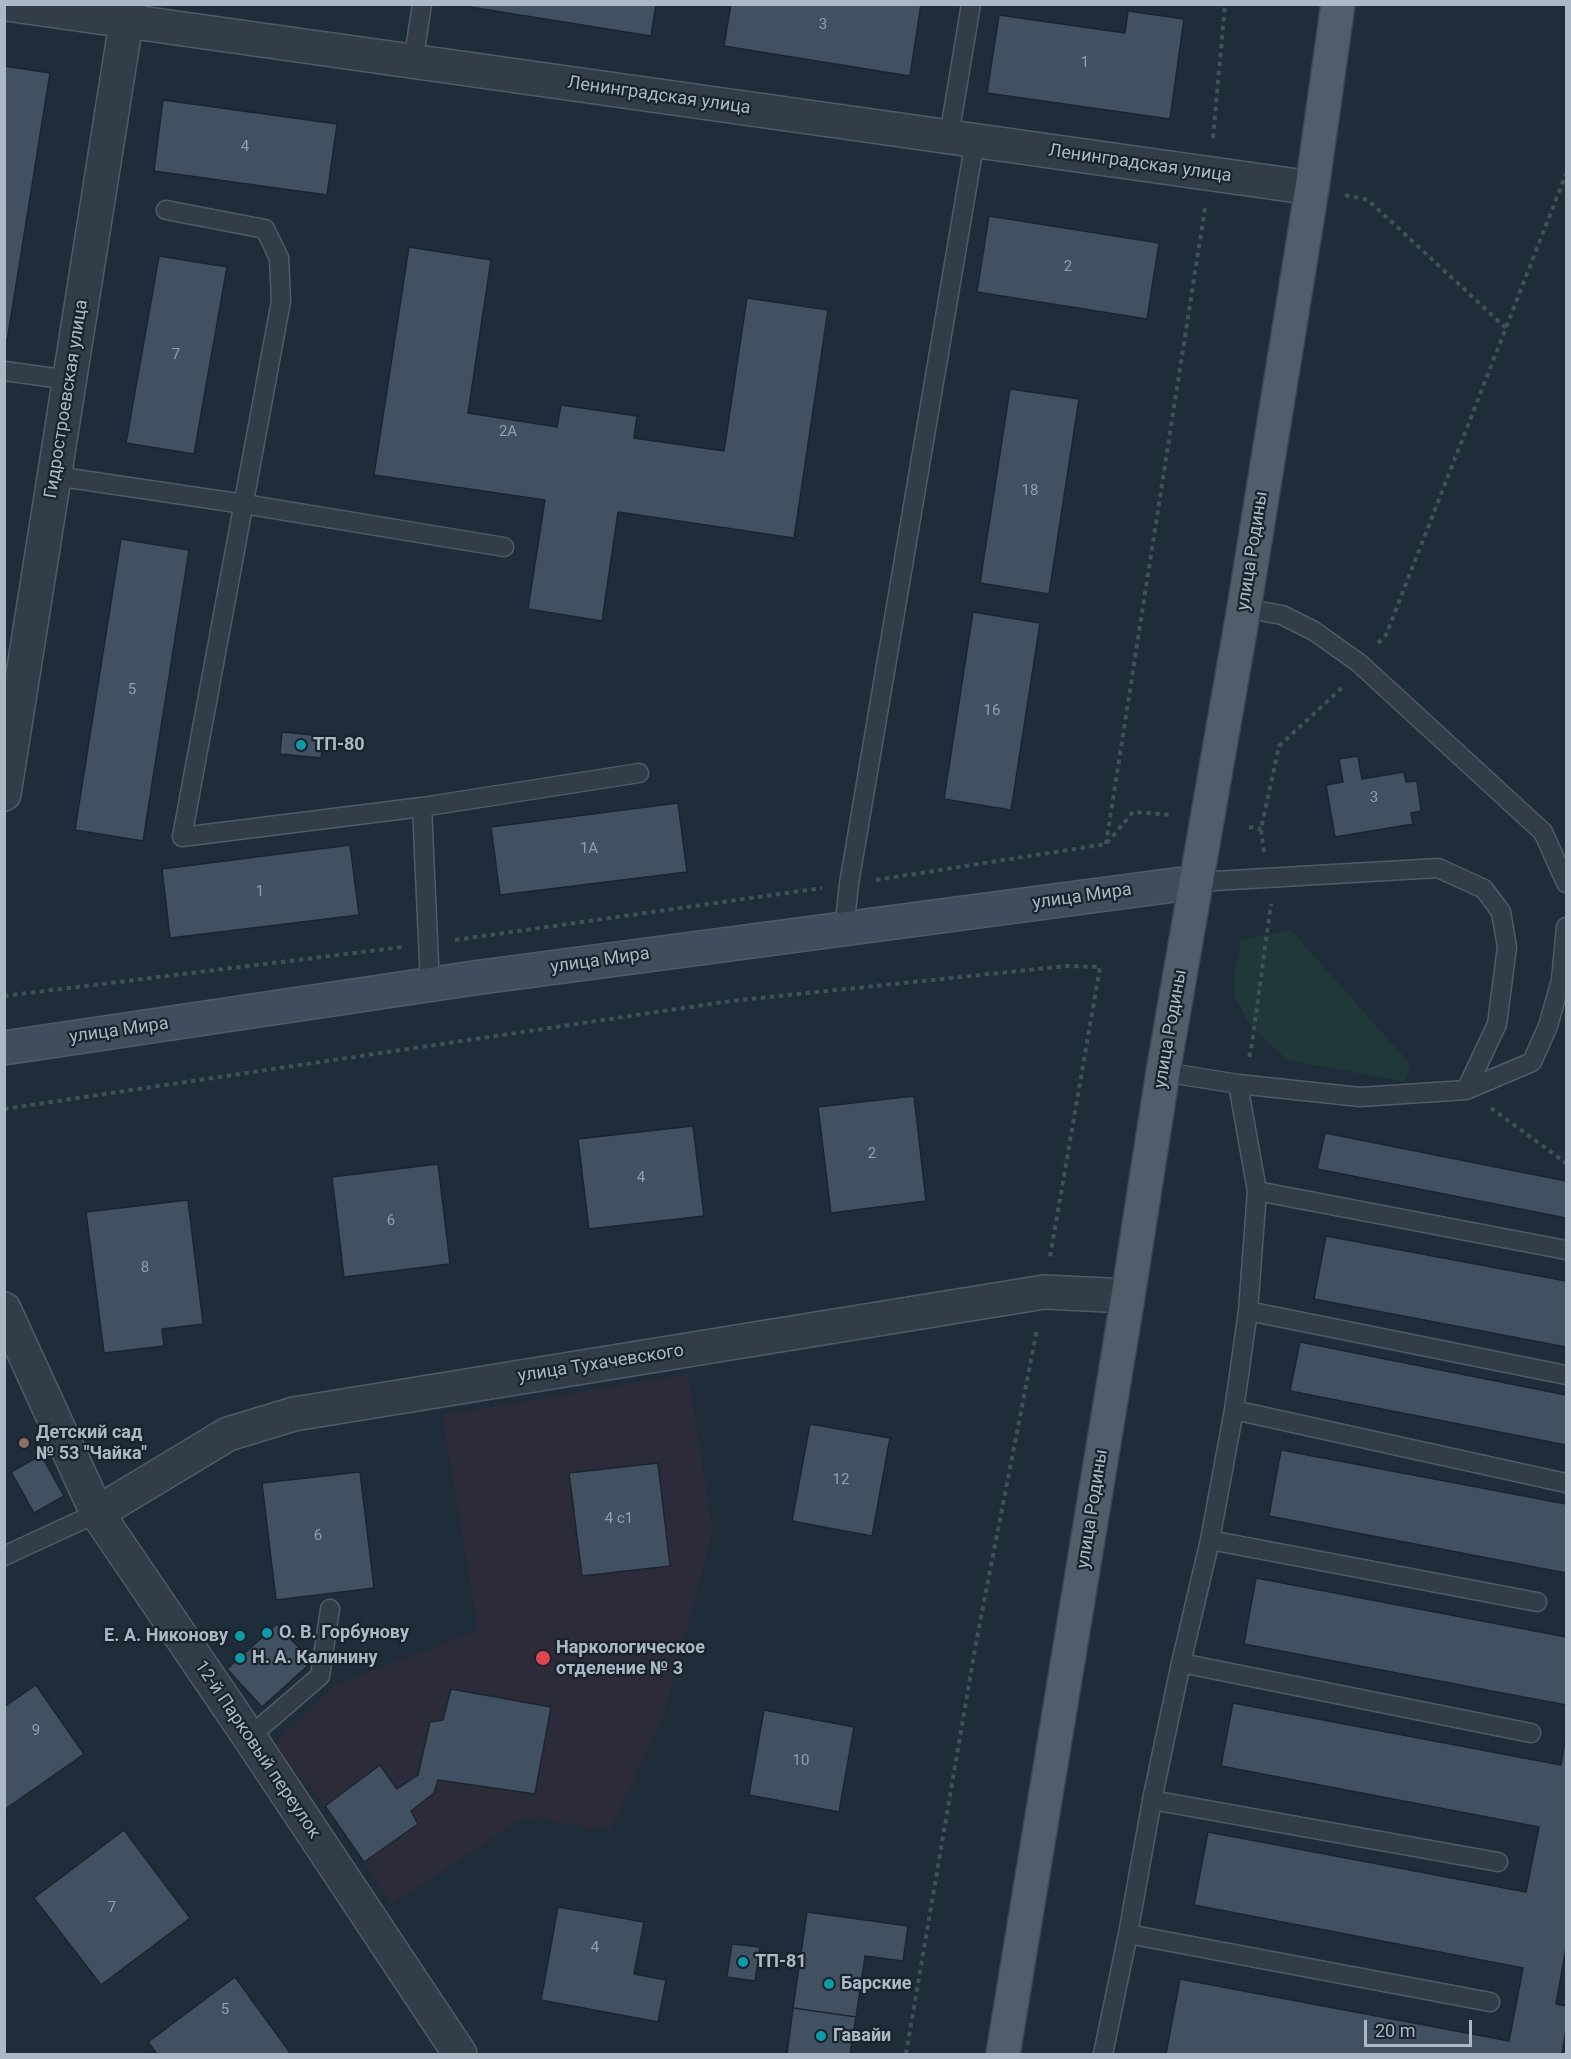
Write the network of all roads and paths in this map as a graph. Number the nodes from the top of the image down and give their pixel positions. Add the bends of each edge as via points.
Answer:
1 (6, 4) edge
2 (422, 4) edge
3 (971, 4) edge
4 (1225, 4) edge
5 (1338, 4) edge
6 (128, 13) edge
7 (413, 63) junction
8 (962, 138) junction
9 (1210, 174) junction
10 (1566, 174) edge
11 (1312, 188) junction
12 (166, 210) dead end
13 (1506, 328) junction
14 (4, 371) edge
15 (70, 380) junction
16 (55, 476) junction
17 (244, 504) junction
18 (504, 546) dead end
19 (1244, 608) junction
20 (1359, 663) junction
21 (639, 773) dead end
22 (4, 794) edge
23 (422, 807) junction
24 (1175, 816) dead end
25 (1249, 827) dead end
26 (1261, 829) dead end
27 (1106, 844) junction
28 (1197, 882) junction
29 (1566, 883) edge
30 (849, 884) junction
31 (1566, 927) edge
32 (844, 929) junction
33 (428, 944) junction
34 (430, 985) junction
35 (4, 996) edge
36 (4, 1048) edge
37 (1163, 1072) junction
38 (1238, 1084) junction
39 (1466, 1090) junction
40 (4, 1109) edge
41 (1566, 1163) edge
42 (1257, 1191) junction
43 (1566, 1250) edge
44 (1044, 1292) junction
45 (1128, 1296) junction
46 (4, 1309) edge
47 (1248, 1311) junction
48 (1566, 1375) edge
49 (1234, 1410) junction
50 (1566, 1482) edge
51 (97, 1513) junction
52 (1210, 1540) junction
53 (4, 1556) edge
54 (1537, 1602) dead end
55 (330, 1609) dead end
56 (1180, 1663) junction
57 (1531, 1734) dead end
58 (250, 1738) junction
59 (1152, 1800) junction
60 (1498, 1862) dead end
61 (1128, 1934) junction
62 (1490, 2002) dead end
63 (460, 2055) edge
64 (906, 2055) edge
65 (1003, 2055) edge
66 (1103, 2055) edge

1 - 6 street, Ленинградская улица
2 - 7 lane
3 - 8 lane
4 - 9 path
5 - 11 main road, улица Родины
6 - 7 street, Ленинградская улица
6 - 15 street, Гидростроевская улица
7 - 8 street, Ленинградская улица
8 - 9 street, Ленинградская улица
8 - 30 lane
9 - 11 street, Ленинградская улица
9 - 27 path
10 - 13 path
11 - 13 path via 1368,200
11 - 19 main road, улица Родины
12 - 17 lane via 265,229 279,258 281,301
13 - 20 path via 1386,635
14 - 15 lane
15 - 16 street, Гидростроевская улица
16 - 17 lane
16 - 22 street, Гидростроевская улица
17 - 18 lane
17 - 23 lane via 183,837
19 - 20 lane via 1282,615 1314,631
19 - 28 main road, улица Родины
20 - 29 lane via 1543,832
21 - 23 lane
23 - 33 lane
24 - 27 path via 1133,812
25 - 26 path
27 - 30 path
28 - 32 main road, улица Мира
28 - 37 main road, улица Родины
28 - 39 lane via 1438,868 1485,889 1501,912 1507,947 1497,1024
30 - 32 lane
30 - 33 path
31 - 39 lane via 1562,980 1532,1062
32 - 34 main road, улица Мира
33 - 34 lane
33 - 35 path
34 - 36 main road, улица Мира
37 - 38 lane
37 - 45 main road, улица Родины
38 - 39 lane via 1360,1097
38 - 42 lane
39 - 41 path
40 - 44 path via 731,1001 1067,966 1100,967
42 - 43 lane
42 - 47 lane
44 - 45 street, улица Тухачевского
44 - 51 street, улица Тухачевского via 294,1414 228,1434
44 - 64 path via 976,1643
45 - 65 main road, улица Родины
46 - 51 street, 12-й Парковый переулок
47 - 48 lane
47 - 49 lane
49 - 50 lane
49 - 52 lane
51 - 53 lane
51 - 58 street, 12-й Парковый переулок
52 - 54 lane
52 - 56 lane
55 - 58 lane via 320,1676
56 - 57 lane
56 - 59 lane
58 - 63 street, 12-й Парковый переулок
59 - 60 lane
59 - 61 lane
61 - 62 lane
61 - 66 lane

